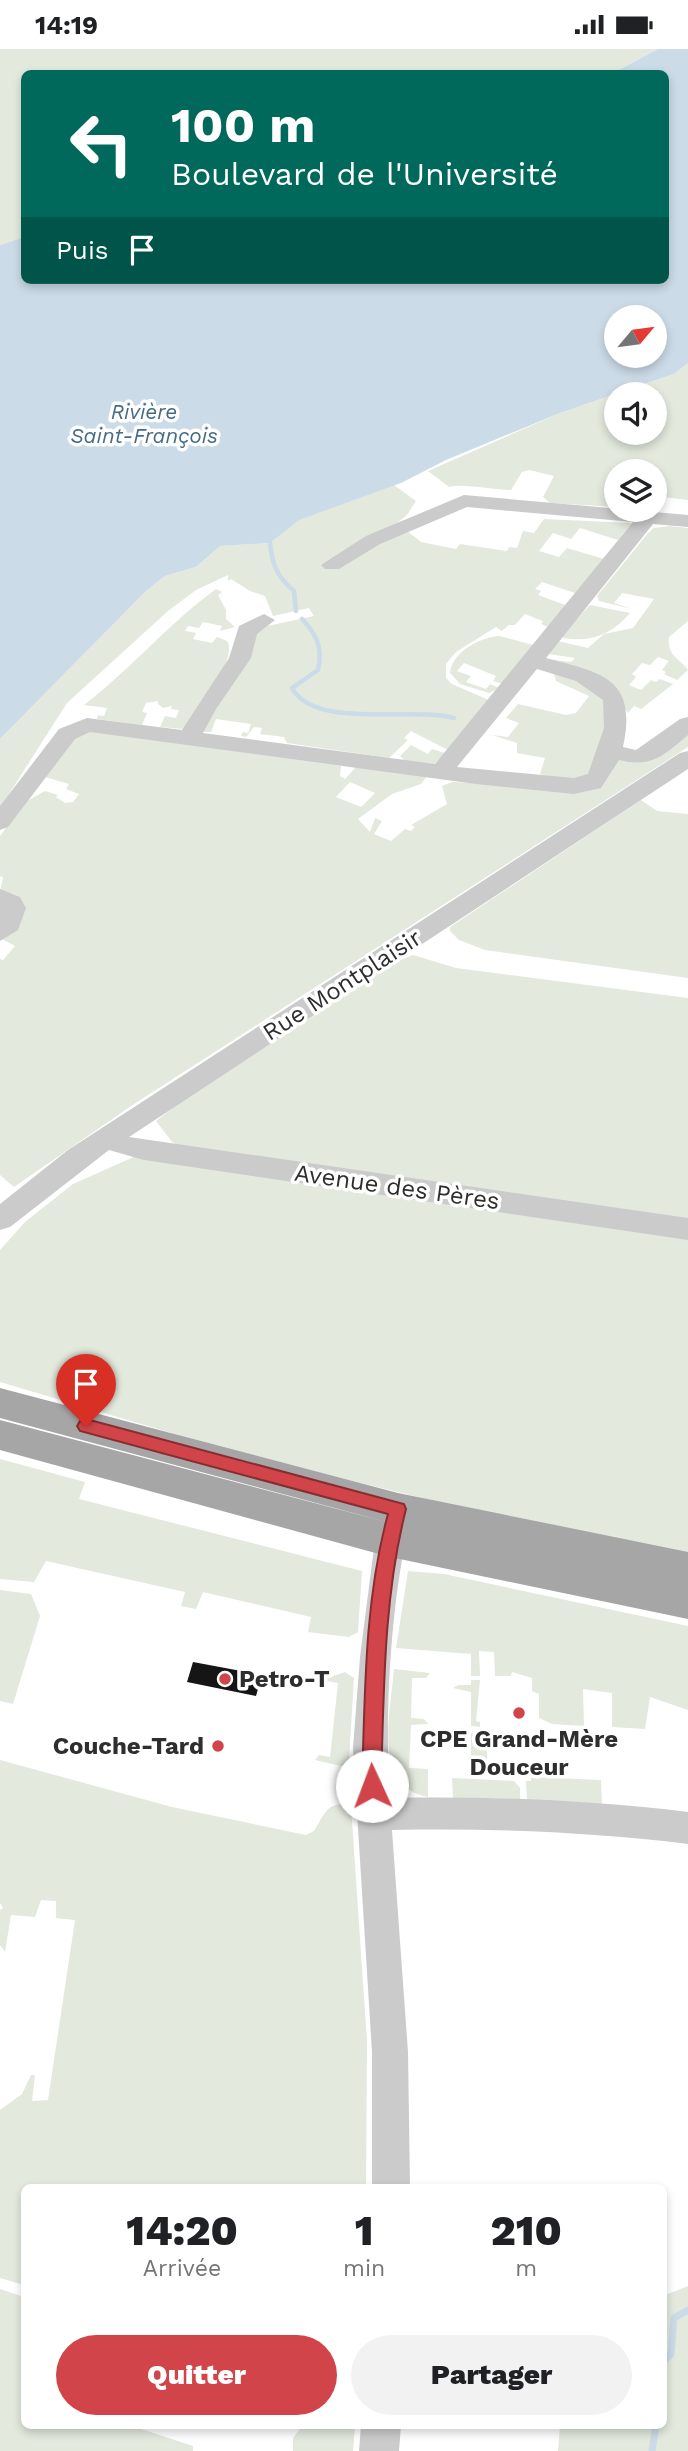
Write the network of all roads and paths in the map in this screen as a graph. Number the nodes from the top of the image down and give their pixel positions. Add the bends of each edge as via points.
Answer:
1 (604, 513) edge
2 (667, 519) edge
3 (688, 521) edge
4 (643, 522) edge
5 (332, 565) dead end
6 (264, 621) dead end
7 (532, 661) junction
8 (688, 724) edge
9 (190, 737) junction
10 (610, 751) junction
11 (688, 758) edge
12 (441, 772) junction
13 (0, 822) edge
14 (0, 897) edge
15 (0, 932) edge
16 (107, 1137) junction
17 (0, 1219) edge
18 (688, 1229) edge
19 (0, 1402) edge
20 (0, 1435) edge
21 (394, 1525) junction
22 (688, 1569) edge
23 (688, 1602) edge
24 (374, 1814) junction
25 (688, 1828) edge
26 (391, 2184) edge
27 (381, 2429) edge
28 (379, 2451) edge

1 - 5 street via 464,501 373,540
2 - 3 street
4 - 7 street
6 - 9 street via 247,631 240,659
7 - 10 street via 604,687 618,709
7 - 12 street
8 - 10 street via 639,758
9 - 12 street
9 - 13 street via 97,725 74,729 52,751
10 - 12 street via 597,781 587,785
11 - 16 street, Rue Montplaisir
14 - 15 street via 14,908 9,924
16 - 17 street, Rue Montplaisir
16 - 18 street, Avenue des Pères via 144,1150
19 - 21 main road
20 - 21 main road
21 - 22 main road
21 - 23 main road
21 - 24 street via 372,1720
24 - 25 street via 648,1822
24 - 26 street via 390,2052
27 - 28 street

